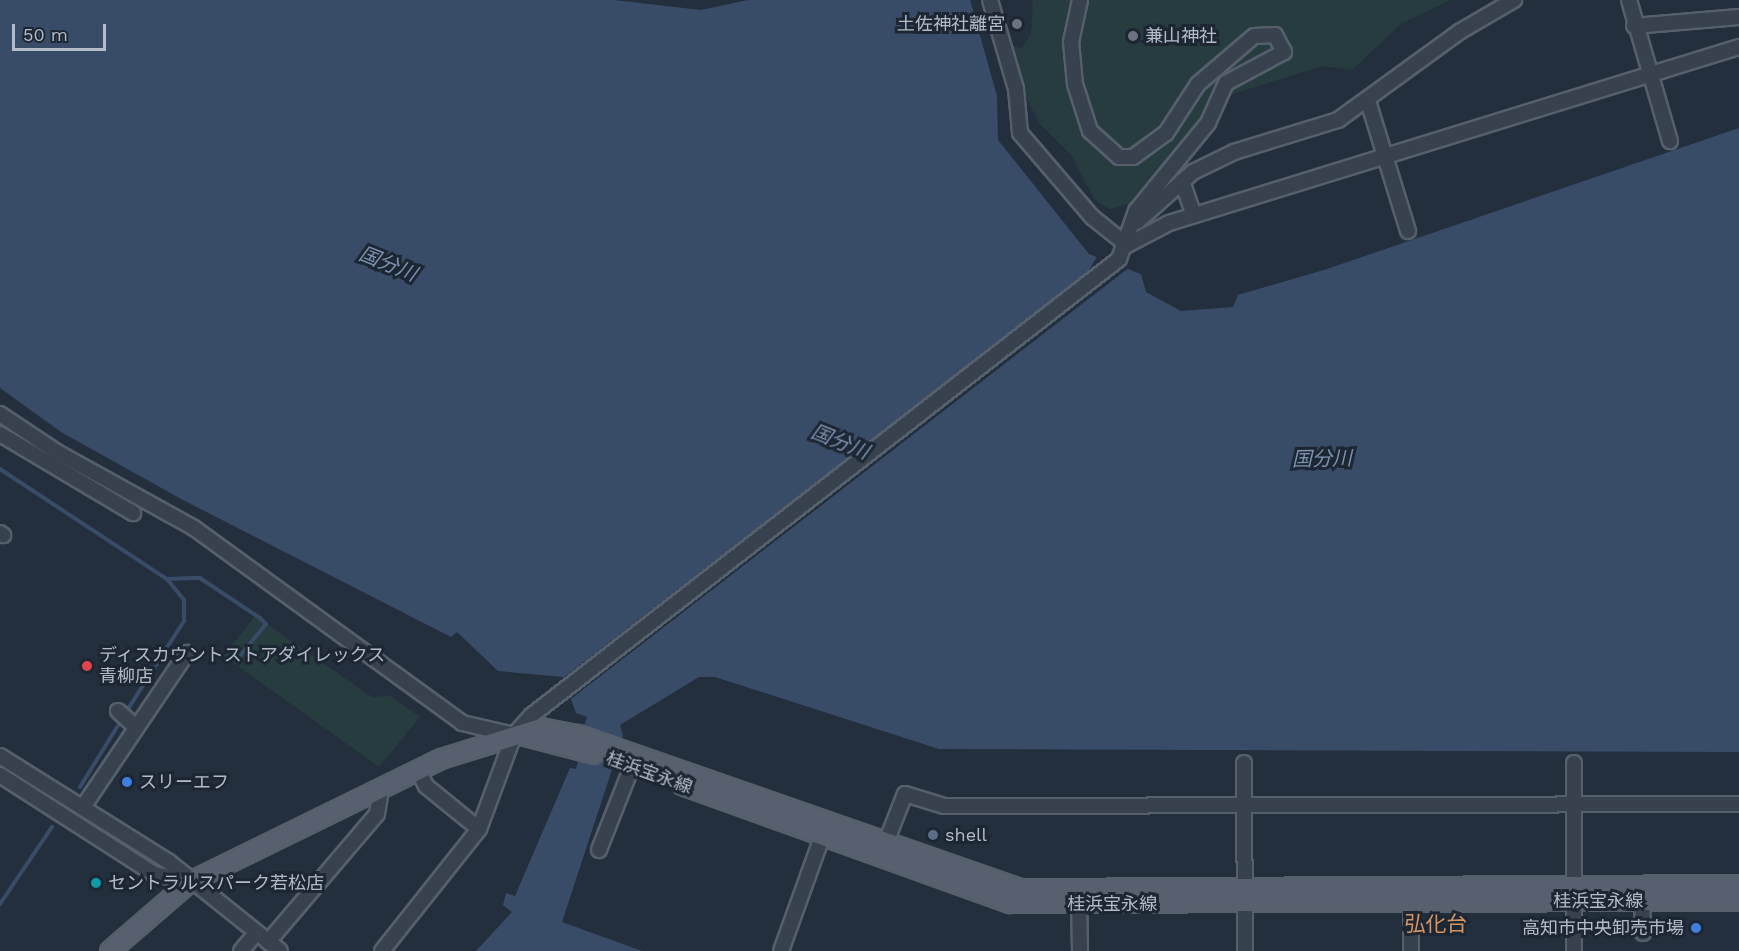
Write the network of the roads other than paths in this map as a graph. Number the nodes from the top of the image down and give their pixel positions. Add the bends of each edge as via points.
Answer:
1 (990, 0) edge
2 (1080, 0) edge
3 (1514, 0) edge
4 (1629, 0) edge
5 (1739, 17) edge
6 (1634, 26) junction
7 (1739, 47) edge
8 (1649, 77) junction
9 (1368, 101) junction
10 (1670, 141) dead end
11 (1385, 158) junction
12 (1182, 181) junction
13 (1194, 215) junction
14 (1133, 226) junction
15 (1408, 231) dead end
16 (1127, 245) junction
17 (0, 414) edge
18 (0, 434) edge
19 (133, 513) dead end
20 (187, 652) dead end
21 (118, 711) dead end
22 (136, 727) junction
23 (514, 735) junction
24 (0, 756) edge
25 (627, 759) junction
26 (1244, 763) dead end
27 (1574, 763) dead end
28 (418, 770) junction
29 (0, 775) edge
30 (381, 788) junction
31 (1575, 803) junction
32 (1244, 804) junction
33 (1739, 804) edge
34 (83, 807) junction
35 (479, 830) junction
36 (825, 830) junction
37 (599, 850) dead end
38 (883, 850) junction
39 (190, 882) junction
40 (1739, 885) edge
41 (1642, 893) junction
42 (1574, 894) junction
43 (1412, 895) junction
44 (1245, 896) junction
45 (1079, 897) junction
46 (1739, 901) edge
47 (256, 933) junction
48 (1643, 933) dead end
49 (268, 942) junction
50 (110, 951) edge
51 (241, 951) edge
52 (280, 951) edge
53 (382, 951) edge
54 (781, 951) edge
55 (1080, 951) edge
56 (1245, 951) edge
57 (1412, 951) edge
58 (1574, 951) edge

1 - 16 street via 1016,89 1020,133 1092,217
2 - 14 street via 1071,42 1075,84 1090,131 1119,157 1133,157 1166,133 1198,84 1254,36 1275,35 1283,45 1278,60 1226,83 1208,123 1136,211
3 - 9 street via 1459,32
4 - 6 street
5 - 6 street
6 - 8 street
7 - 8 street
8 - 10 street
8 - 11 street
9 - 11 street
9 - 12 street via 1338,120 1227,156
11 - 13 street
11 - 15 street
12 - 13 street via 1182,194
12 - 14 street
13 - 16 street
14 - 16 street
16 - 23 street via 1119,260 554,695
17 - 23 street via 57,452 194,528 462,723
18 - 19 street
20 - 22 street
21 - 22 street
22 - 34 street
23 - 25 main road, 桂浜宝永線 via 576,741
23 - 28 main road
23 - 35 street
24 - 34 street
25 - 36 main road, 桂浜宝永線
25 - 37 street
26 - 32 street
27 - 31 street
28 - 30 main road
28 - 35 street via 426,786
29 - 39 street via 154,874
30 - 39 main road
30 - 49 street via 377,814
31 - 32 street
31 - 33 street
31 - 42 street
32 - 38 street via 944,806 905,794
32 - 44 street
34 - 39 street
35 - 53 street
36 - 38 main road, 桂浜宝永線
36 - 54 street
38 - 45 main road, 桂浜宝永線 via 999,885
39 - 47 street
39 - 50 main road
40 - 41 main road, 桂浜宝永線
41 - 42 main road, 桂浜宝永線
41 - 46 main road, 桂浜宝永線
41 - 48 street
42 - 43 main road, 桂浜宝永線
42 - 58 street
43 - 44 main road, 桂浜宝永線
43 - 57 street
44 - 45 main road, 桂浜宝永線
44 - 56 street
45 - 55 street
47 - 49 street
47 - 51 street
49 - 52 street

